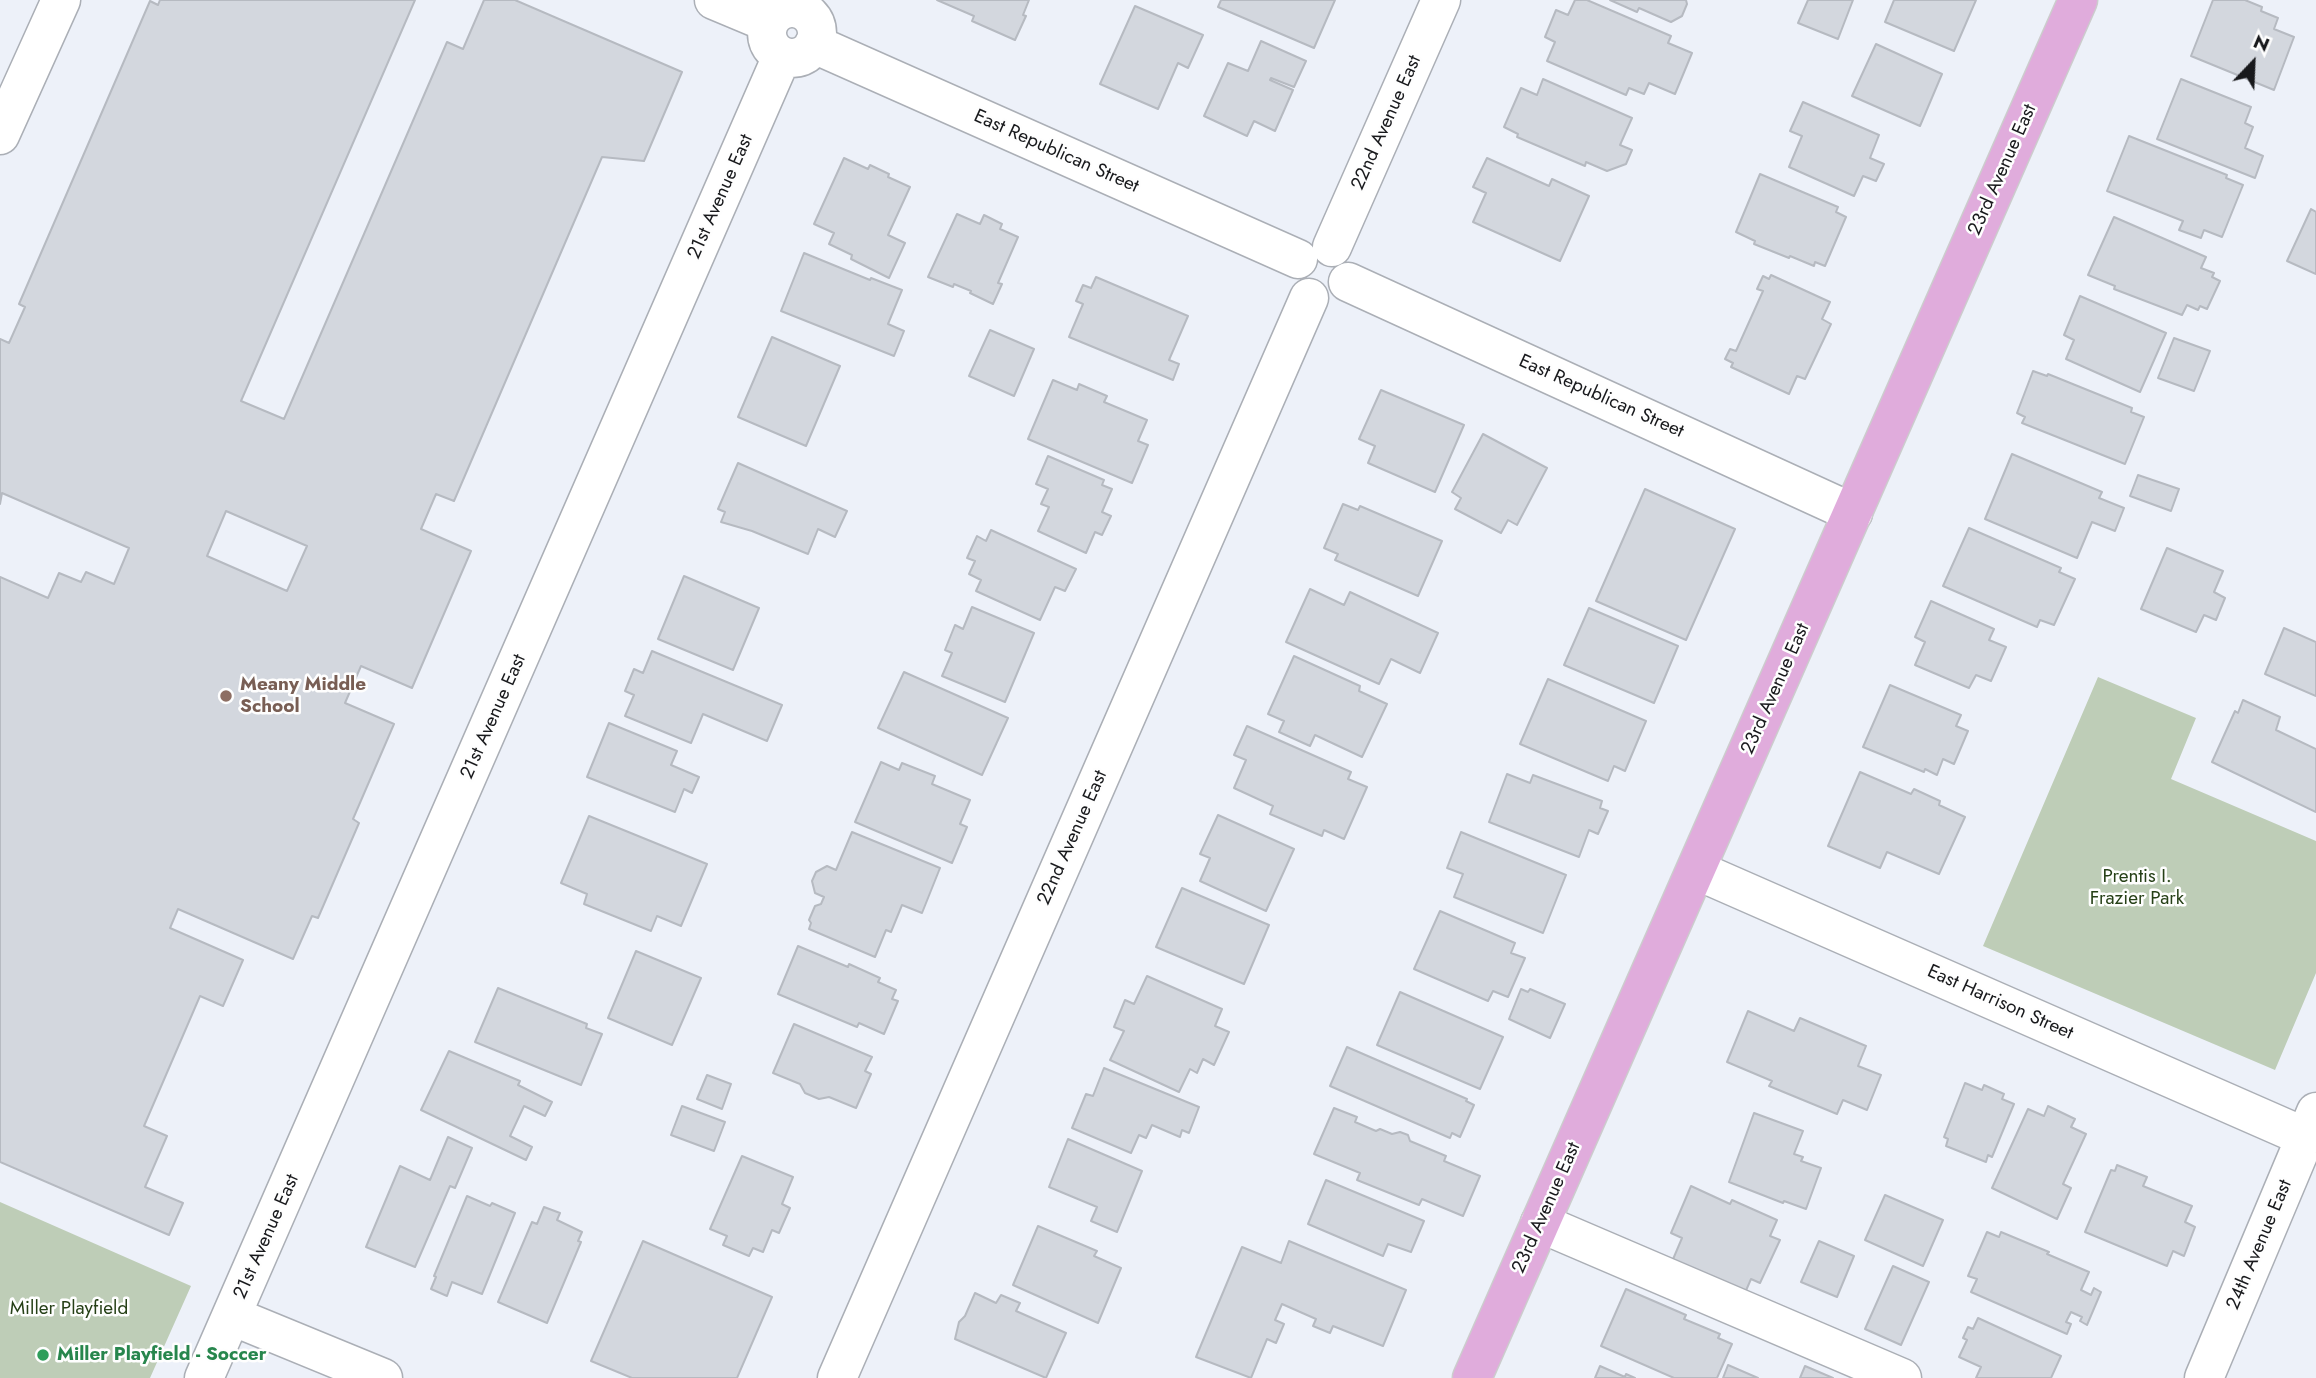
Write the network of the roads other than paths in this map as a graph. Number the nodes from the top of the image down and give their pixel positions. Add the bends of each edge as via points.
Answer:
1 (61, 0) edge
2 (714, 0) edge
3 (1441, 0) edge
4 (2078, 0) edge
5 (795, 27) edge
6 (0, 135) edge
7 (1315, 253) junction
8 (1348, 282) junction
9 (1309, 298) junction
10 (1853, 513) junction
11 (1696, 870) junction
12 (2310, 1124) edge
13 (1540, 1223) junction
14 (232, 1316) junction
15 (204, 1378) edge
16 (383, 1378) edge
17 (836, 1378) edge
18 (1472, 1378) edge
19 (1902, 1378) edge
20 (2204, 1378) edge

1 - 6 street
2 - 5 street, East Republican Street
3 - 7 street, 22nd Avenue East
4 - 10 main road, 23rd Avenue East
5 - 7 street, East Republican Street
5 - 14 street, 21st Avenue East
7 - 8 street via 1341,252 1350,268
7 - 9 street via 1294,273 1299,289
8 - 9 street via 1332,299
8 - 10 street, East Republican Street
9 - 17 street, 22nd Avenue East
10 - 11 main road, 23rd Avenue East
11 - 12 street, East Harrison Street
11 - 13 main road, 23rd Avenue East
12 - 20 street, 24th Avenue East
13 - 18 main road, 23rd Avenue East
13 - 19 street
14 - 15 street, 21st Avenue East
14 - 16 street

